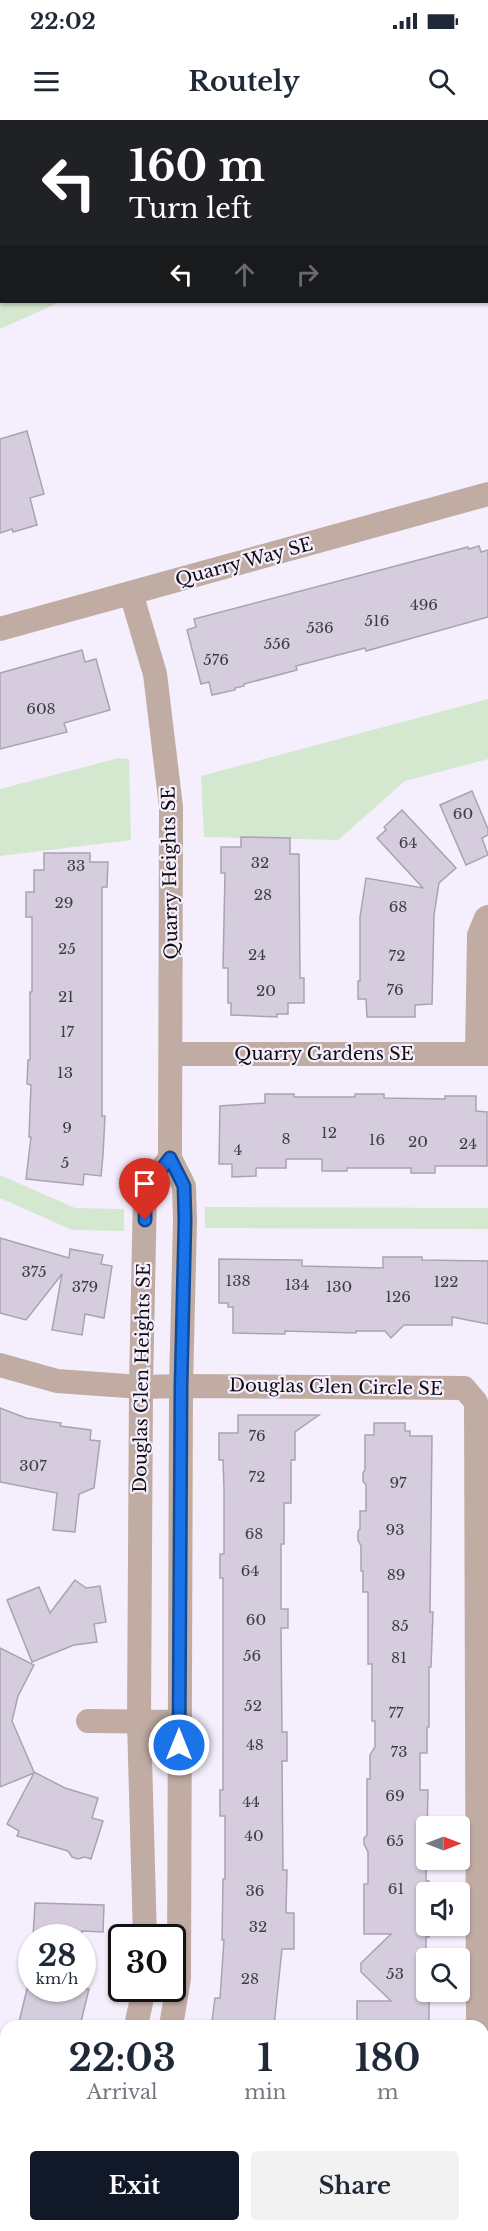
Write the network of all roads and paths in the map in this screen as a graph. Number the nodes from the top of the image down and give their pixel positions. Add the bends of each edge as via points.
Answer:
1 (488, 494) edge
2 (131, 593) junction
3 (0, 629) edge
4 (488, 917) edge
5 (172, 1054) junction
6 (482, 1054) edge
7 (170, 1158) junction
8 (0, 1365) edge
9 (181, 1386) junction
10 (141, 1387) junction
11 (88, 1721) dead end
12 (139, 1722) junction
13 (179, 1722) junction
14 (145, 1924) edge
15 (141, 2002) edge
16 (137, 2020) edge
17 (172, 2020) edge
18 (478, 2020) edge

1 - 2 street, Quarry Way SE
2 - 3 street, Quarry Way SE
2 - 5 street, Quarry Heights SE via 155,674 171,807
4 - 6 street, Quarry Gardens SE via 478,934
5 - 6 street, Quarry Gardens SE
5 - 7 street, Quarry Heights SE
7 - 9 street via 184,1186
7 - 10 street, Douglas Glen Heights SE via 145,1191
8 - 10 street, Douglas Glen Circle SE via 57,1381
9 - 10 street, Douglas Glen Circle SE
9 - 13 street
9 - 18 street, Douglas Glen Circle SE via 464,1388 476,1402
10 - 12 street, Douglas Glen Heights SE
11 - 12 street
12 - 13 street
12 - 14 street, Douglas Glen Heights SE
13 - 17 street via 179,1978
15 - 16 street

